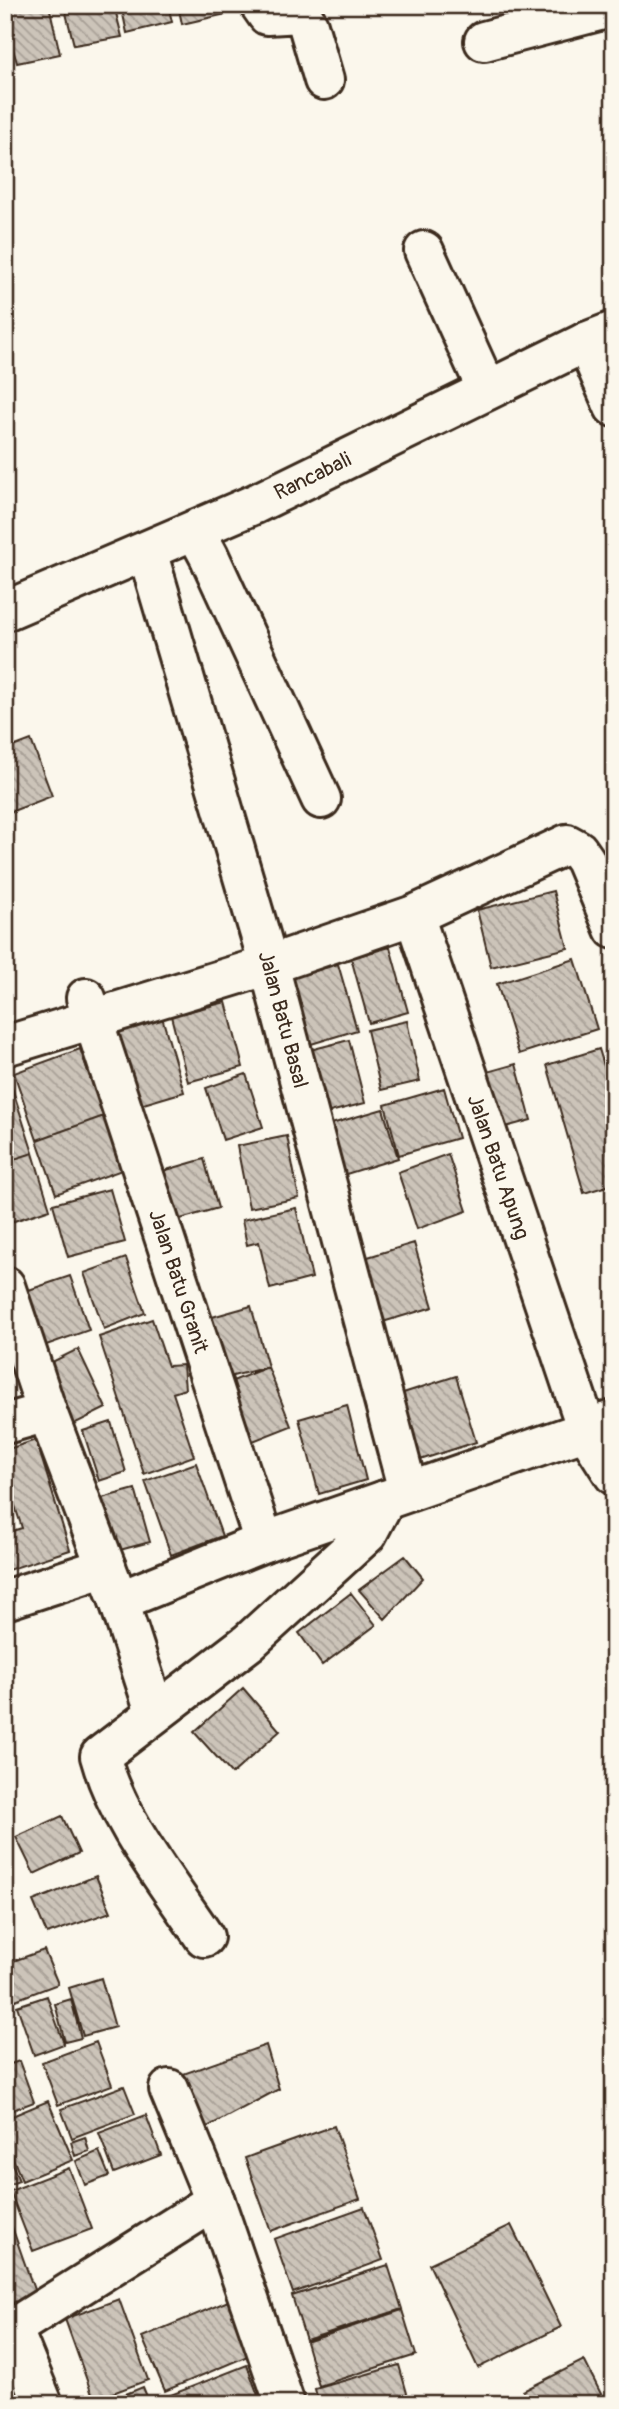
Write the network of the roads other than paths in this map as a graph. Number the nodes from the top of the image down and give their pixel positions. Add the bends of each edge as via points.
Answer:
1 (260, 5) edge
2 (614, 7) edge
3 (484, 41) dead end
4 (324, 80) dead end
5 (424, 251) dead end
6 (600, 336) edge
7 (487, 390) junction
8 (614, 407) edge
9 (195, 530) junction
10 (147, 551) junction
11 (5, 611) edge
12 (321, 799) dead end
13 (414, 915) junction
14 (614, 929) edge
15 (266, 954) junction
16 (90, 1008) junction
17 (5, 1023) edge
18 (5, 1046) edge
19 (5, 1286) edge
20 (47, 1412) junction
21 (594, 1422) edge
22 (5, 1424) edge
23 (614, 1475) edge
24 (397, 1495) junction
25 (264, 1542) junction
26 (113, 1584) junction
27 (5, 1600) edge
28 (155, 1712) junction
29 (204, 1937) dead end
30 (169, 2089) dead end
31 (215, 2201) junction
32 (9, 2331) edge
33 (43, 2404) edge
34 (285, 2404) edge

1 - 4 street via 267,15 297,12 304,17
2 - 3 street
5 - 7 street
6 - 7 street, Rancabali
6 - 8 street
7 - 9 street, Rancabali
9 - 10 street, Rancabali
9 - 12 street
10 - 11 street, Rancabali
10 - 15 street, Jalan Batu Basal
13 - 14 street via 567,844 585,860
13 - 15 street
13 - 21 street, Jalan Batu Apung
15 - 16 street
15 - 24 street, Jalan Batu Basal
16 - 17 street
16 - 18 street
16 - 25 street, Jalan Batu Granit
19 - 20 street
20 - 22 street
20 - 26 street
21 - 23 street, Jalan Batu Apung
21 - 24 street via 573,1435
24 - 25 street
24 - 28 street via 367,1534 249,1642
25 - 26 street
26 - 27 street
26 - 28 street
28 - 29 street via 100,1756 106,1779 131,1828
30 - 31 street
31 - 32 street
31 - 34 street
32 - 33 street

